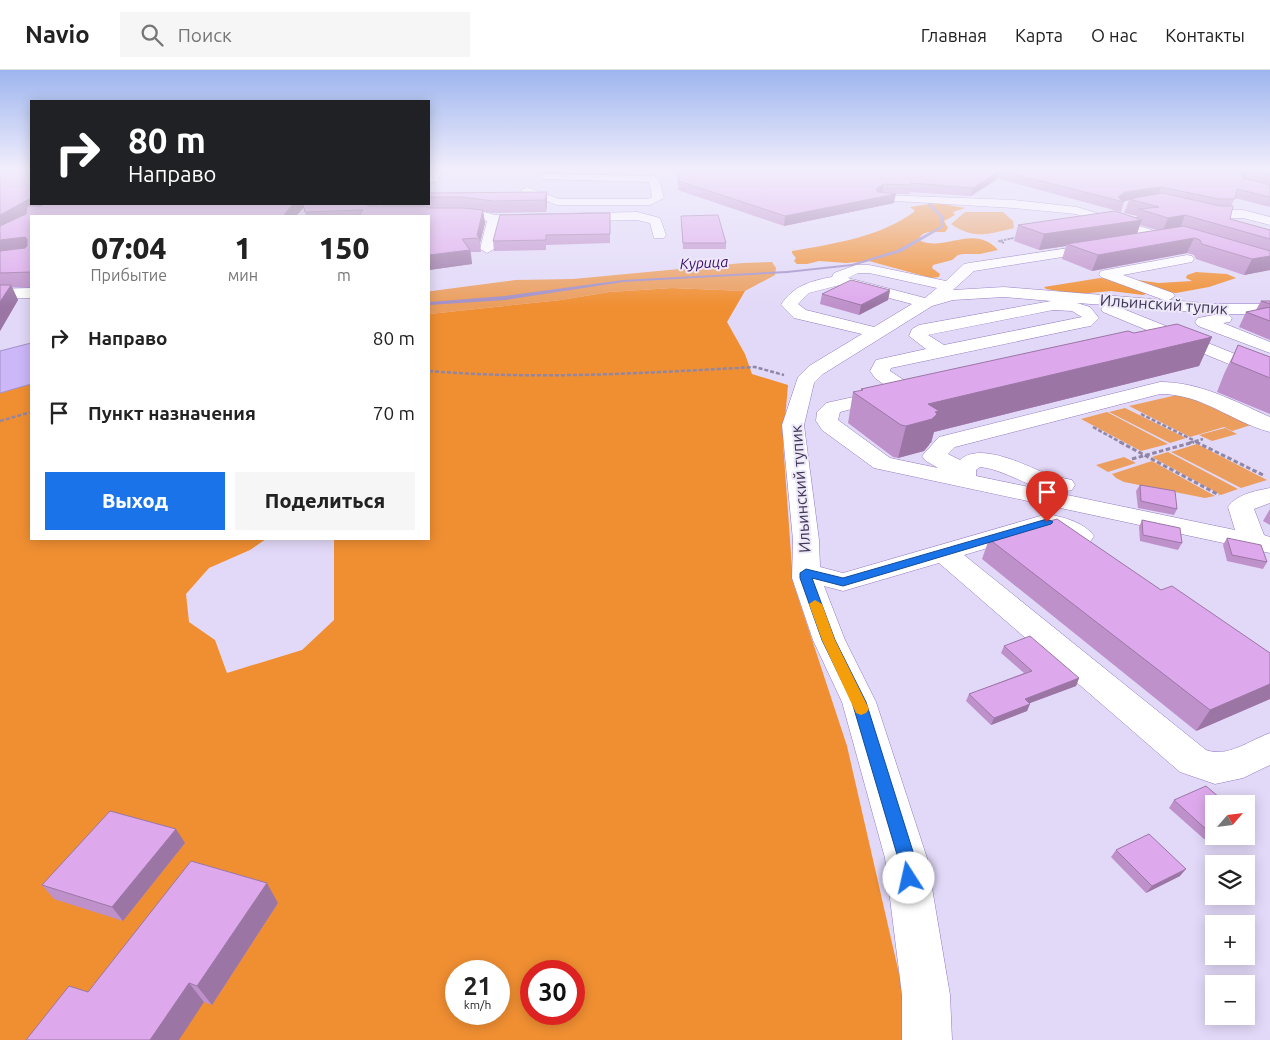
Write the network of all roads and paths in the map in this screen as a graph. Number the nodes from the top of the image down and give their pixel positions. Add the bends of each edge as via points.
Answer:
1 (481, 215) edge
2 (1091, 215) edge
3 (1248, 215) edge
4 (494, 219) junction
5 (1270, 221) edge
6 (659, 235) dead end
7 (1179, 236) edge
8 (1022, 237) edge
9 (1163, 238) junction
10 (1134, 242) edge
11 (1115, 245) edge
12 (487, 249) dead end
13 (1039, 257) junction
14 (1187, 260) edge
15 (840, 280) junction
16 (30, 293) edge
17 (0, 294) edge
18 (937, 296) junction
19 (1088, 307) junction
20 (1214, 312) junction
21 (1266, 317) edge
22 (1166, 332) junction
23 (876, 333) junction
24 (1129, 340) edge
25 (1270, 348) edge
26 (941, 351) junction
27 (430, 371) edge
28 (1270, 375) edge
29 (805, 381) junction
30 (1114, 400) junction
31 (30, 412) edge
32 (1066, 412) junction
33 (0, 420) edge
34 (1270, 425) edge
35 (1203, 438) dead end
36 (1195, 441) junction
37 (1145, 455) junction
38 (1132, 459) dead end
39 (964, 476) junction
40 (1270, 478) edge
41 (1086, 489) dead end
42 (1270, 495) edge
43 (1241, 507) junction
44 (1261, 543) edge
45 (943, 552) junction
46 (1106, 553) edge
47 (806, 573) junction
48 (1270, 748) edge
49 (927, 1040) edge

1 - 4 street
2 - 9 street
3 - 5 street
4 - 6 street via 637,216 656,221
4 - 12 street
7 - 9 street
8 - 13 path via 999,241
9 - 10 street
11 - 13 street
13 - 18 street via 969,268
14 - 20 street via 1106,274
15 - 18 street
15 - 18 street via 839,276 856,269 869,269
15 - 23 street via 820,283 805,290 792,298 789,305 800,314
16 - 17 street
18 - 19 street, Ильинский тупик via 1004,292
18 - 23 street, Ильинский тупик
19 - 20 street, Ильинский тупик
19 - 22 street via 1128,316
19 - 26 street via 1090,320 1085,322
19 - 26 street via 1083,310 1047,306 918,333 920,339
20 - 21 street, Ильинский тупик
20 - 25 street via 1204,322
22 - 24 street
22 - 28 street
23 - 29 street, Ильинский тупик via 816,370
26 - 39 street via 883,364 882,374 915,388 839,405 828,412 827,421 882,463
27 - 29 path via 568,375 755,367
29 - 47 street, Ильинский тупик via 794,425 806,540
30 - 32 street
30 - 34 street via 1160,388 1182,388
30 - 36 path
31 - 33 path
32 - 37 path
32 - 39 street via 947,442 934,456
35 - 36 path
36 - 37 path
36 - 40 path
37 - 38 path
37 - 43 path
39 - 41 street via 969,464 998,462 1044,481
39 - 44 street
42 - 43 street
43 - 44 street
45 - 46 street via 1047,522 1073,530
45 - 47 street via 843,582
45 - 48 street via 1193,761 1215,769 1230,767
47 - 49 street, Ильинский тупик via 828,640 859,702 906,858 926,995

